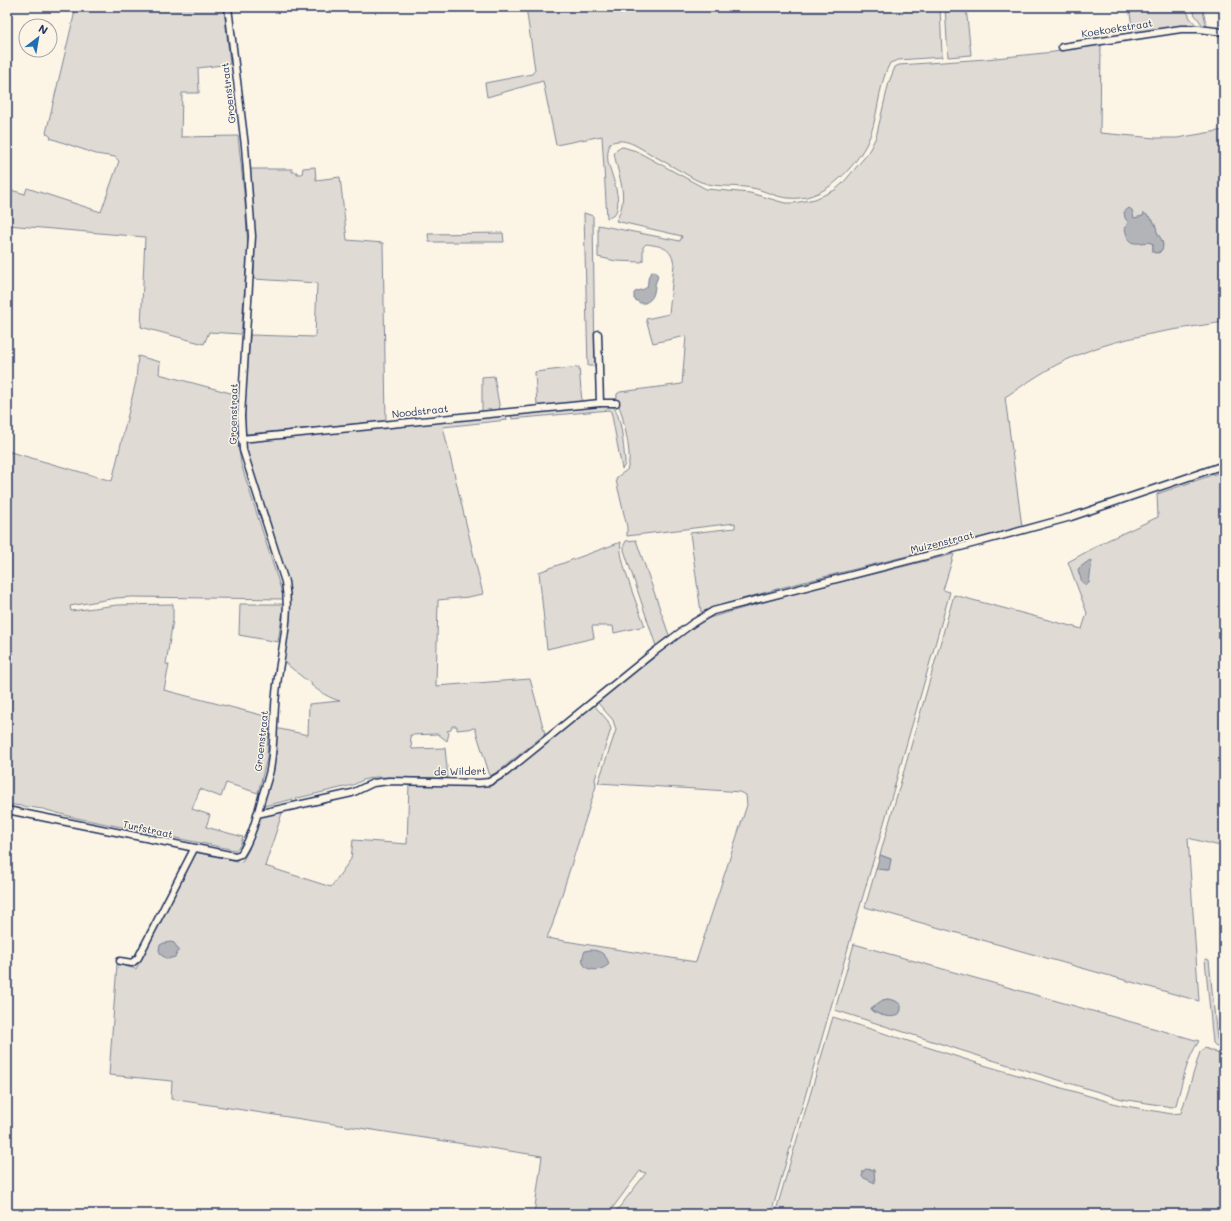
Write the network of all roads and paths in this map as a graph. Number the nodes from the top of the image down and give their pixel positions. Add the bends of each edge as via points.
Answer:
1 (228, 7) edge
2 (1224, 32) edge
3 (1062, 47) dead end
4 (598, 334) dead end
5 (600, 403) junction
6 (616, 403) dead end
7 (241, 439) junction
8 (1224, 465) edge
9 (668, 642) joint
10 (7, 810) edge
11 (257, 814) junction
12 (194, 849) junction
13 (120, 961) dead end

1 - 7 street, Groenstraat via 245,146 252,236
2 - 3 street, Koekoekstraat via 1182,29
4 - 5 street
5 - 6 street, Noodstraat
5 - 7 street, Noodstraat
7 - 11 street, Groenstraat via 242,450 288,598 270,770
8 - 9 street, Muizenstraat via 1071,517 713,611
9 - 11 street, de Wildert via 506,772 489,782 372,783 352,792
10 - 12 street, Turfstraat
11 - 12 street, Turfstraat via 246,847 241,854 235,856
12 - 13 street via 138,958 132,963

